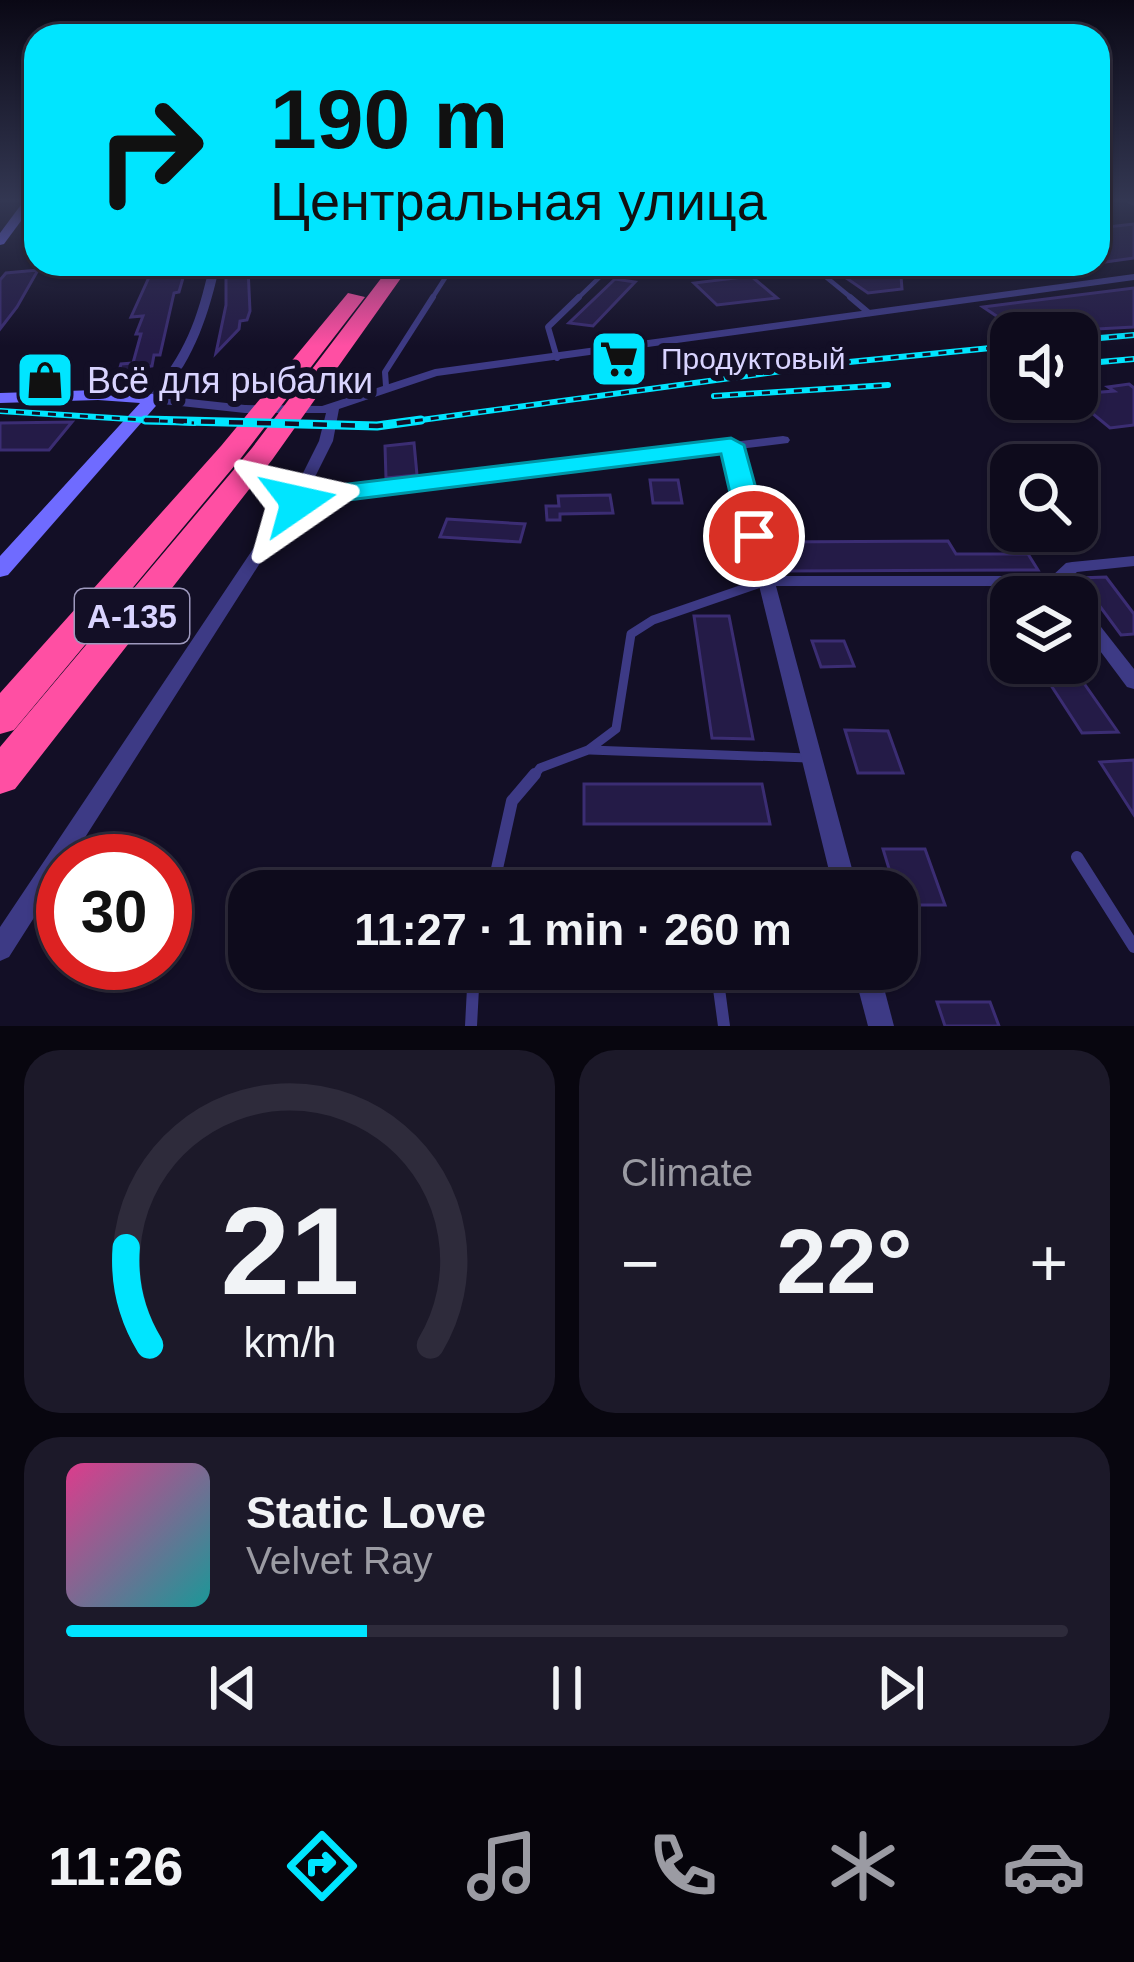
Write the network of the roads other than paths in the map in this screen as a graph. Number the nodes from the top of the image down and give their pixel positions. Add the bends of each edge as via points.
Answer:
1 (212, 276) edge
2 (371, 276) edge
3 (393, 276) edge
4 (446, 276) edge
5 (601, 276) edge
6 (824, 276) edge
7 (1134, 277) edge
8 (869, 313) junction
9 (557, 358) junction
10 (386, 386) junction
11 (0, 398) edge
12 (153, 399) junction
13 (334, 408) junction
14 (782, 440) dead end
15 (731, 445) junction
16 (246, 453) junction
17 (312, 491) junction
18 (1134, 561) edge
19 (0, 570) edge
20 (1062, 576) edge
21 (766, 581) junction
22 (990, 581) edge
23 (1098, 635) edge
24 (1134, 682) edge
25 (0, 719) edge
26 (588, 750) junction
27 (812, 758) junction
28 (0, 776) edge
29 (1077, 857) dead end
30 (497, 870) edge
31 (841, 870) edge
32 (1134, 947) edge
33 (0, 949) edge
34 (473, 990) edge
35 (719, 990) edge
36 (872, 990) edge
37 (471, 1026) edge
38 (724, 1026) edge
39 (881, 1026) edge

1 - 12 street via 200,333
2 - 16 highway, А-135 via 282,389
3 - 16 highway, А-135 via 310,391
4 - 10 lane via 385,372
5 - 9 lane via 548,327
6 - 8 lane
7 - 8 street
8 - 9 street
9 - 10 street
10 - 13 street
11 - 12 street
12 - 13 street
12 - 19 street
13 - 17 street via 307,478
14 - 15 street
15 - 17 street
15 - 21 street
16 - 25 highway, А-135
16 - 28 highway, А-135
17 - 33 street via 261,549
18 - 20 street via 1072,567
21 - 22 street
21 - 26 lane via 631,634 616,729
21 - 27 street
23 - 24 street
26 - 27 lane
26 - 30 lane via 540,768 512,801
27 - 31 street
29 - 32 lane
34 - 37 lane
35 - 38 lane
36 - 39 street

